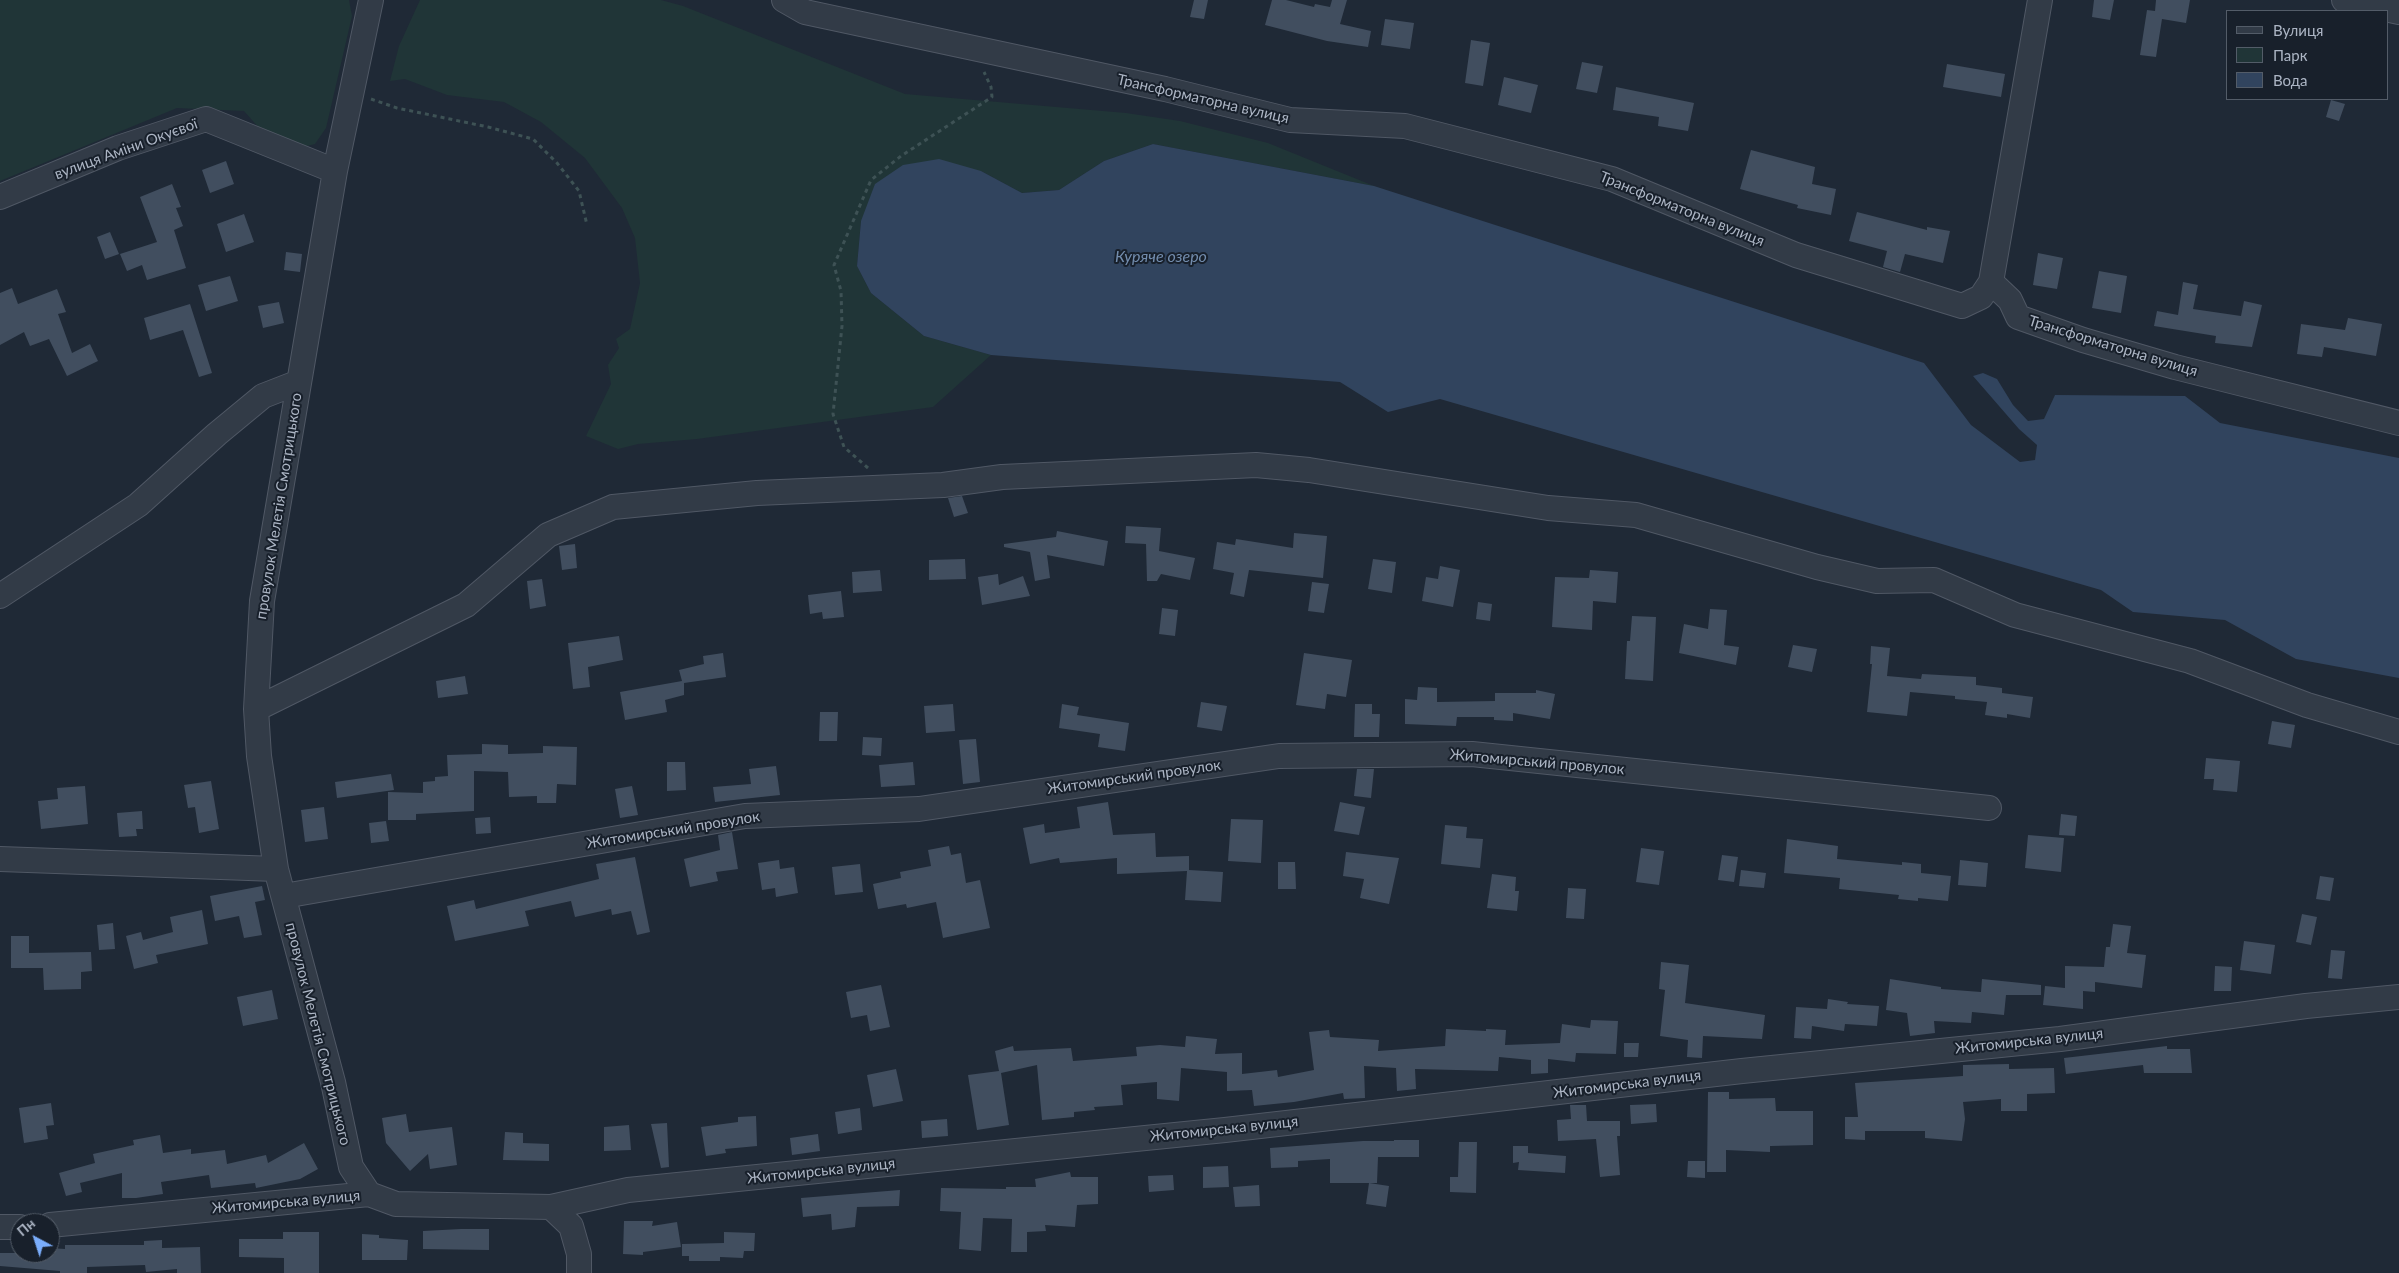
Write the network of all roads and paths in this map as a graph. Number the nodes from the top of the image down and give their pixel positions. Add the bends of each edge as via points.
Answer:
1 (371, 0) edge
2 (784, 0) edge
3 (2040, 0) edge
4 (2344, 0) edge
5 (2399, 12) edge
6 (974, 48) junction
7 (352, 92) junction
8 (335, 171) junction
9 (0, 198) edge
10 (587, 225) dead end
11 (1991, 282) junction
12 (299, 382) junction
13 (2399, 423) edge
14 (891, 488) junction
15 (0, 596) edge
16 (256, 709) junction
17 (2399, 732) edge
18 (1989, 808) dead end
19 (0, 859) edge
20 (276, 869) junction
21 (284, 896) junction
22 (2399, 997) edge
23 (369, 1194) junction
24 (551, 1208) junction
25 (60, 1224) edge
26 (579, 1273) edge

1 - 7 street, провулок Мелетія Смотрицького
2 - 6 street, Трансформаторна вулиця via 804,12
3 - 11 street
4 - 5 street
6 - 11 street, Трансформаторна вулиця via 1290,120 1405,126 1612,179 1796,255 1962,306 1981,297
6 - 14 path via 992,88 992,97 901,156 871,180 834,265 840,291 842,326 833,414 844,447
7 - 8 street, провулок Мелетія Смотрицького
7 - 10 path via 397,108 533,139 579,191
8 - 9 street, вулиця Аміни Окуєвої via 206,119 118,148
8 - 12 street, провулок Мелетія Смотрицького
11 - 13 street, Трансформаторна вулиця via 2010,300 2018,317 2083,340
12 - 15 street, провулок Мелетія Смотрицького via 263,396 138,505
12 - 16 street, провулок Мелетія Смотрицького via 262,601
14 - 16 street via 757,493 613,507 548,535 466,605
14 - 17 street via 943,486 1002,477 1256,465 1309,470 1548,508 1636,515 1877,581 1934,580 2015,615 2190,661 2308,705
16 - 20 street, провулок Мелетія Смотрицького via 259,756
18 - 21 street, Житомирський провулок via 1472,754 1279,756 919,809 745,816
19 - 20 street
20 - 21 street, провулок Мелетія Смотрицького
21 - 23 street, провулок Мелетія Смотрицького via 333,1082 351,1167
22 - 24 street, Житомирська вулиця via 2306,1006 2060,1039 1742,1071 1225,1130 628,1190
23 - 24 street, Житомирська вулиця via 396,1204
23 - 25 street, Житомирська вулиця
24 - 26 street via 571,1226 579,1254

